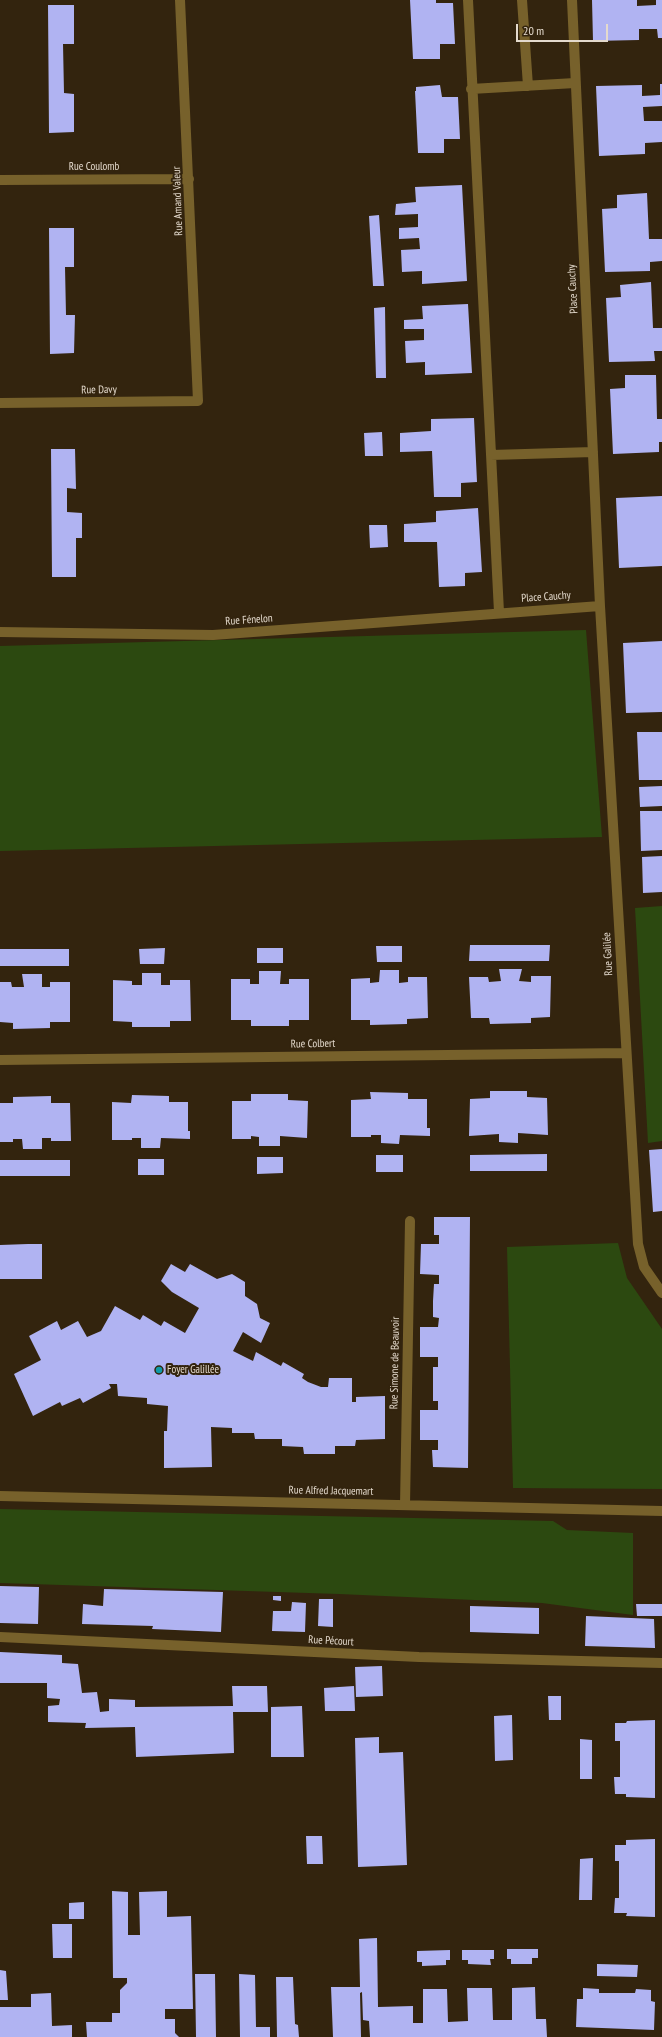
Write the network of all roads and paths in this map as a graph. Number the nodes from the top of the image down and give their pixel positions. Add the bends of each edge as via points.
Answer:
1 (180, 0) edge
2 (468, 0) edge
3 (522, 0) edge
4 (572, 0) edge
5 (575, 83) junction
6 (528, 86) junction
7 (471, 89) junction
8 (189, 178) junction
9 (0, 180) edge
10 (198, 401) joint
11 (0, 403) edge
12 (593, 452) junction
13 (491, 455) junction
14 (600, 606) junction
15 (500, 612) junction
16 (0, 632) edge
17 (626, 1053) junction
18 (0, 1060) edge
19 (410, 1221) dead end
20 (662, 1293) edge
21 (0, 1496) edge
22 (405, 1505) junction
23 (662, 1511) edge
24 (0, 1637) edge
25 (662, 1663) edge

1 - 8 street, Rue Amand Valeur
2 - 7 street
3 - 6 street
4 - 5 street, Place Cauchy
5 - 6 street
5 - 12 street, Place Cauchy
6 - 7 street
7 - 13 street
8 - 9 street, Rue Coulomb
8 - 10 street, Rue Amand Valeur
10 - 11 street, Rue Davy
12 - 13 street
12 - 14 street, Place Cauchy
13 - 15 street
14 - 15 street, Place Cauchy
14 - 17 street, Rue Galilée
15 - 16 street, Rue Fénelon via 212,635
17 - 18 street, Rue Colbert
17 - 20 street, Rue Galilée via 638,1244 644,1267
19 - 22 street, Rue Simone de Beauvoir
21 - 22 street, Rue Alfred Jacquemart
22 - 23 street, Rue Alfred Jacquemart
24 - 25 street, Rue Pécourt via 419,1657

